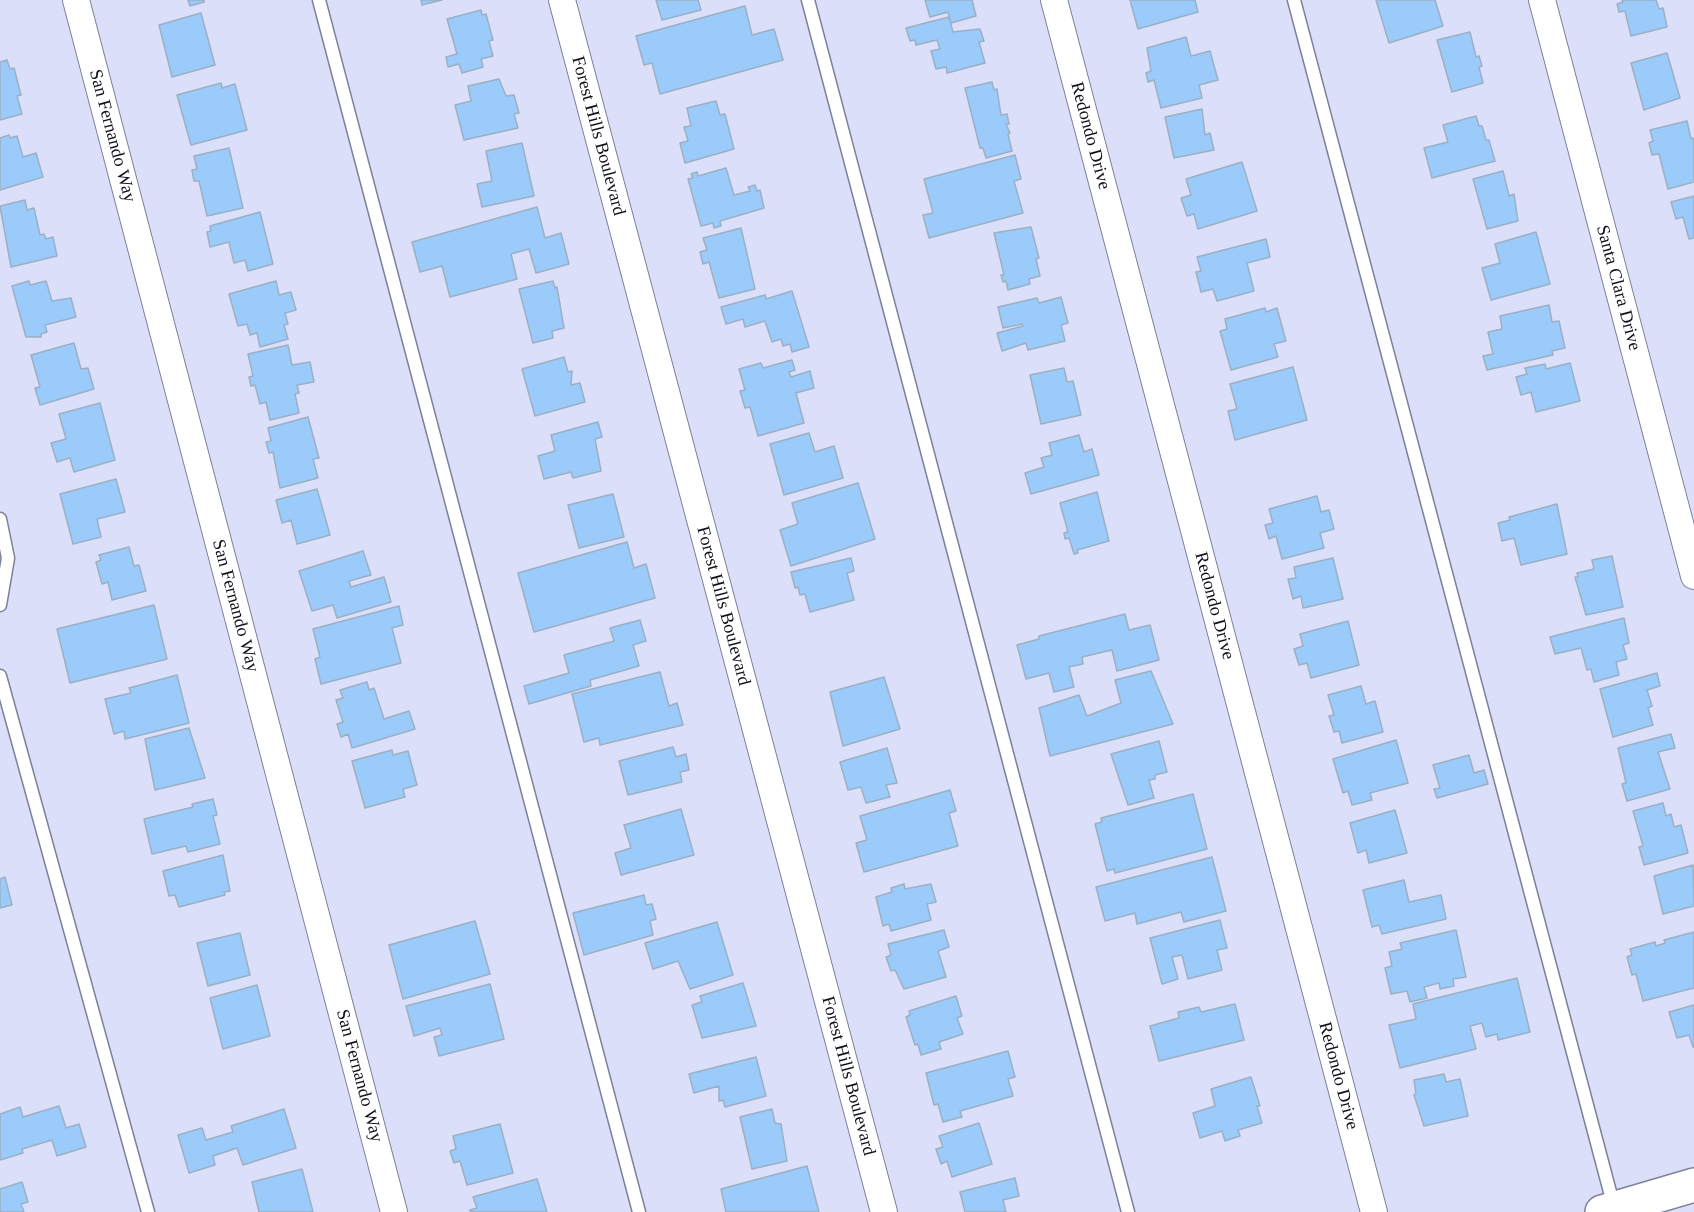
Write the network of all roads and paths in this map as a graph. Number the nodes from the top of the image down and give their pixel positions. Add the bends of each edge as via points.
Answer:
1 (76, 0) edge
2 (319, 0) edge
3 (562, 0) edge
4 (808, 0) edge
5 (1054, 0) edge
6 (1294, 0) edge
7 (1542, 0) edge
8 (0, 519) edge
9 (1694, 576) edge
10 (0, 605) edge
11 (0, 676) edge
12 (1694, 1185) edge
13 (1608, 1210) edge
14 (148, 1212) edge
15 (394, 1212) edge
16 (639, 1212) edge
17 (884, 1212) edge
18 (1128, 1212) edge
19 (1374, 1212) edge

1 - 15 street, San Fernando Way
2 - 16 lane
3 - 17 street, Forest Hills Boulevard
4 - 18 lane
5 - 19 street, Redondo Drive
6 - 13 lane
7 - 9 street, Santa Clara Drive
8 - 10 lane via 8,558
11 - 14 lane
12 - 13 street

